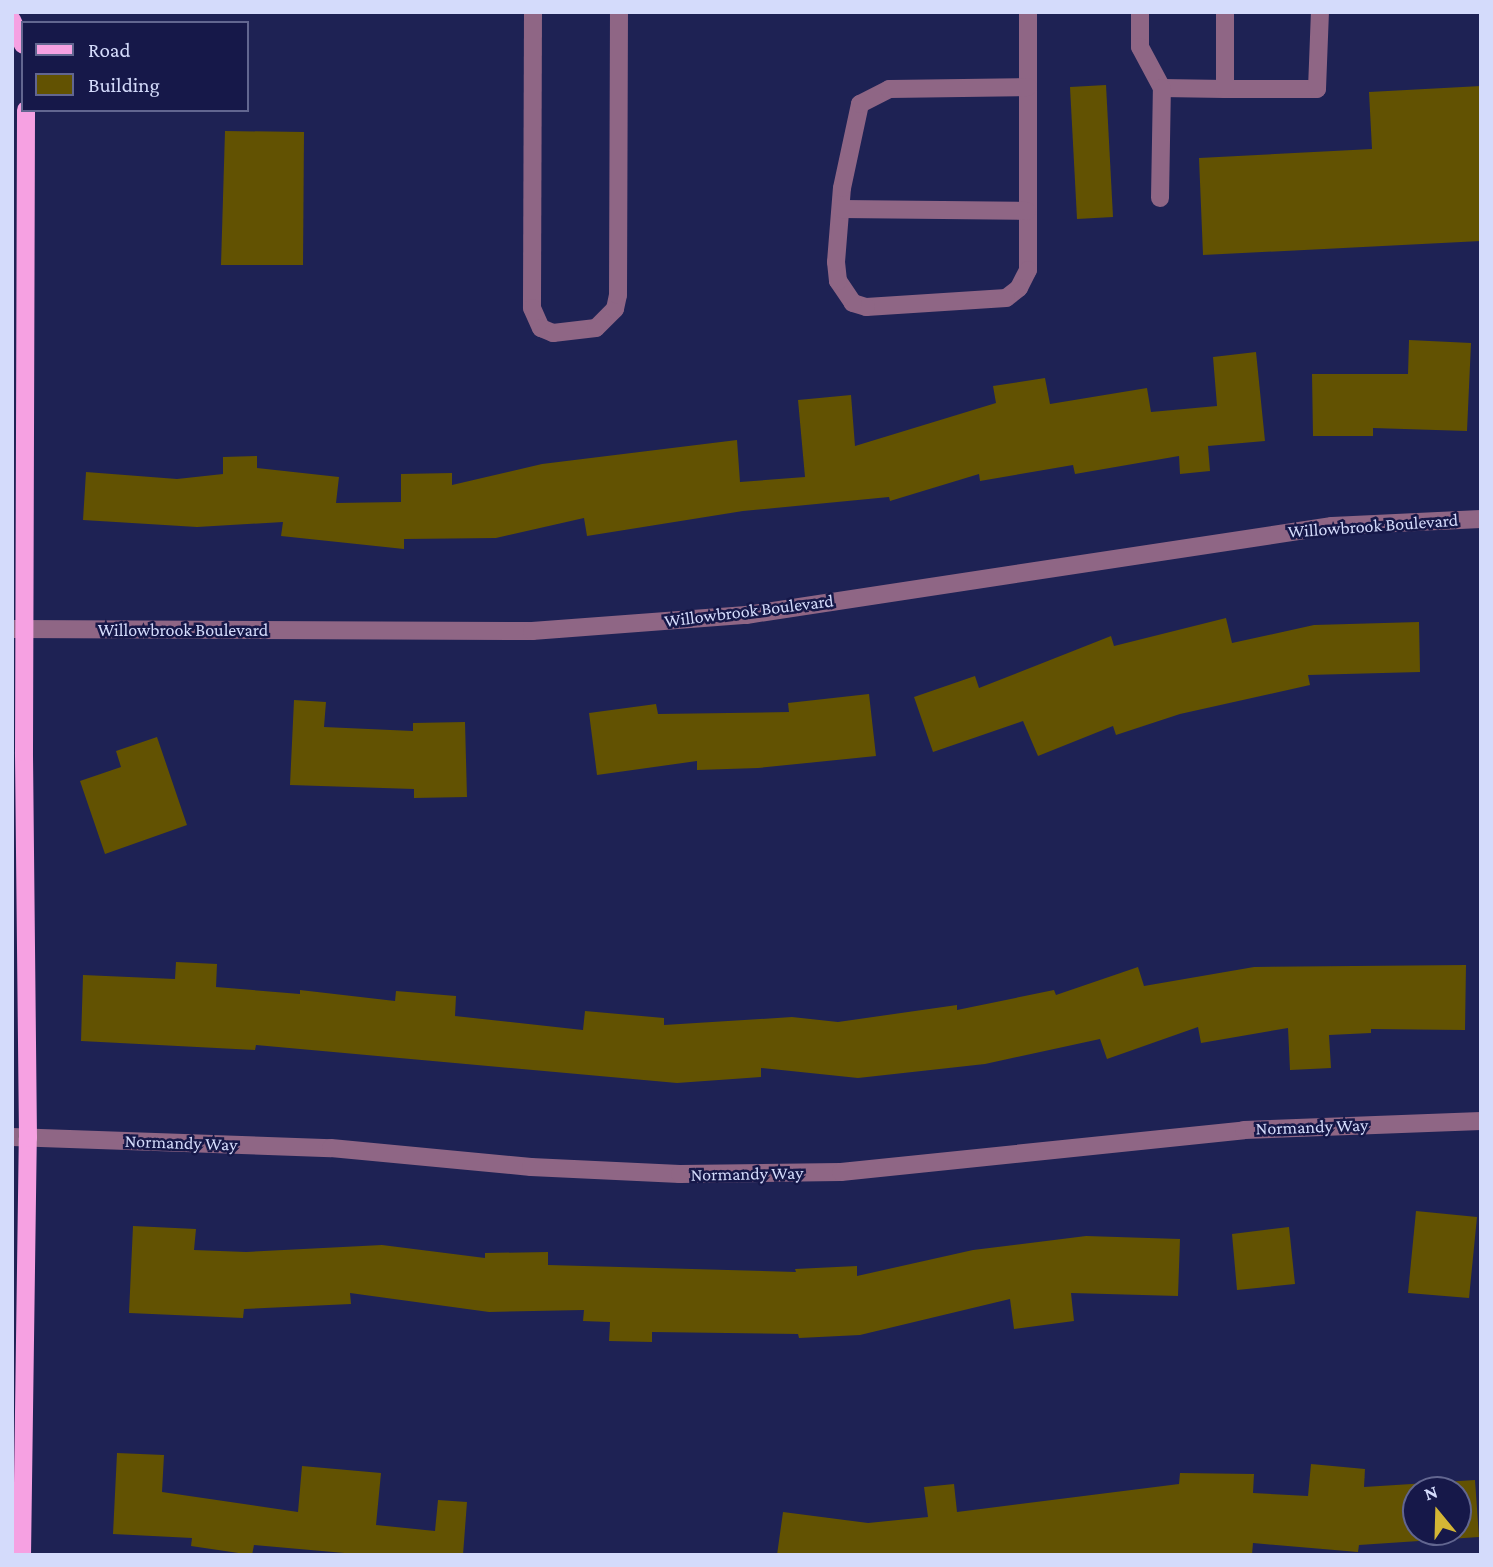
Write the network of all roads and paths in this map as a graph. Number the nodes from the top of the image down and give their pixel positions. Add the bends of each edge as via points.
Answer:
1 (533, 12) edge
2 (619, 12) edge
3 (1028, 12) edge
4 (1140, 12) edge
5 (1225, 12) edge
6 (1320, 12) edge
7 (12, 20) edge
8 (21, 40) edge
9 (1028, 87) junction
10 (1162, 88) junction
11 (1225, 89) junction
12 (26, 112) edge
13 (1160, 198) dead end
14 (841, 209) junction
15 (1027, 211) junction
16 (1481, 519) edge
17 (19, 629) edge
18 (18, 752) edge
19 (1481, 1121) edge
20 (20, 1138) edge
21 (16, 1524) edge
22 (22, 1555) edge

1 - 2 street via 532,308 541,328 553,333 596,328 615,309 618,295
3 - 9 street
4 - 10 street via 1140,47
5 - 11 street
6 - 11 street via 1317,89
7 - 8 main road
9 - 14 street via 889,89 868,96 855,118
9 - 15 street
10 - 11 street
10 - 13 street
12 - 17 main road
14 - 15 street
14 - 15 street via 838,281 845,296 866,307 1006,298 1019,288 1028,270
16 - 17 street, Willowbrook Boulevard via 1332,526 719,617 532,631
17 - 18 main road
18 - 20 main road
19 - 20 street, Normandy Way via 1244,1130 814,1173 680,1174 531,1167 331,1148
20 - 21 main road
21 - 22 main road

